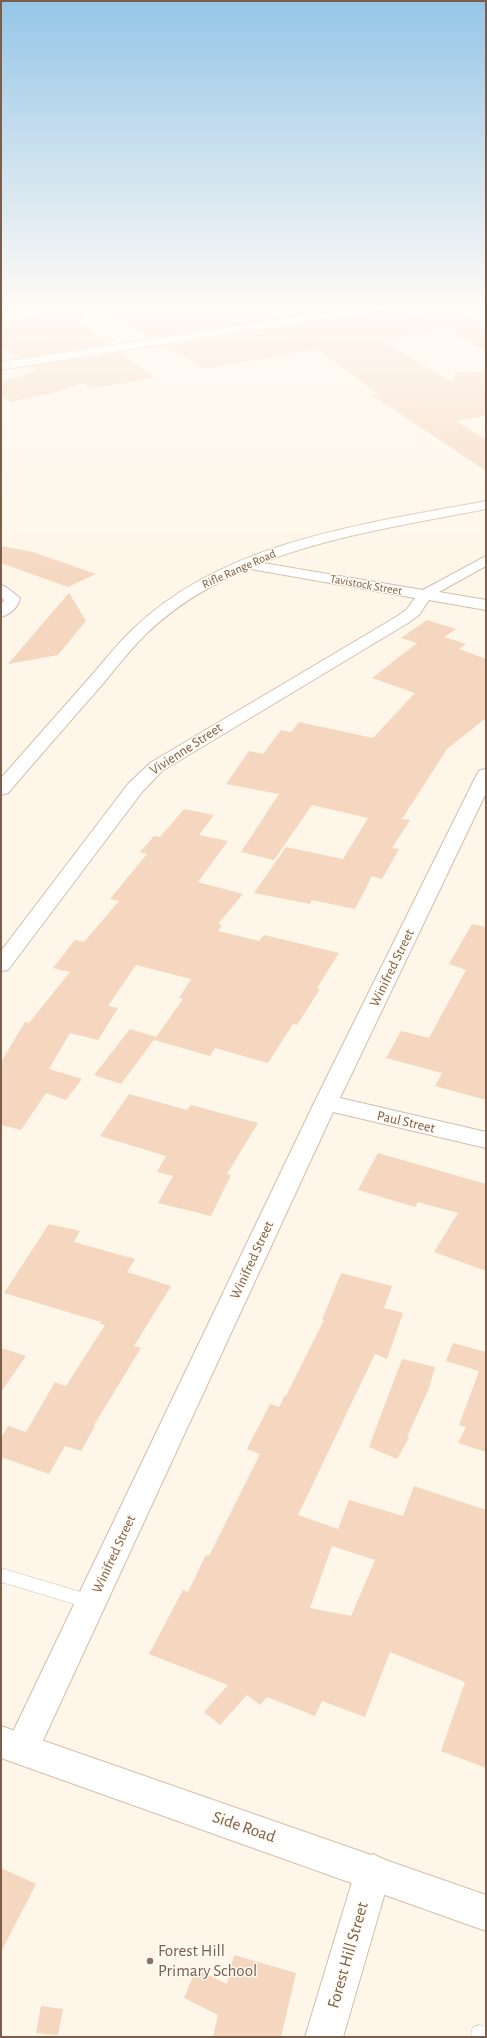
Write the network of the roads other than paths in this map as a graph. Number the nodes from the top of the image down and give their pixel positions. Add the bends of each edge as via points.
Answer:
1 (486, 505) edge
2 (486, 560) edge
3 (245, 564) junction
4 (1, 590) edge
5 (425, 595) junction
6 (486, 605) edge
7 (1, 612) edge
8 (486, 774) edge
9 (1, 789) edge
10 (1, 965) edge
11 (326, 1103) junction
12 (486, 1140) edge
13 (1, 1575) edge
14 (91, 1602) junction
15 (11, 1746) edge
16 (372, 1872) junction
17 (486, 1913) edge
18 (324, 2037) edge

1 - 3 street, Rifle Range Road via 321,539
2 - 5 street
3 - 5 street, Tavistock Street
3 - 9 street, Rifle Range Road via 202,585 156,616
4 - 7 street via 12,598 9,607
5 - 6 street, Tavistock Street
5 - 10 street, Vivienne Street via 402,620 223,725 145,776
8 - 11 street, Winifred Street
11 - 12 street, Paul Street
11 - 14 street, Winifred Street
13 - 14 lane
14 - 15 street, Winifred Street
15 - 16 street, Side Road
16 - 17 street, Side Road
16 - 18 street, Forest Hill Street

